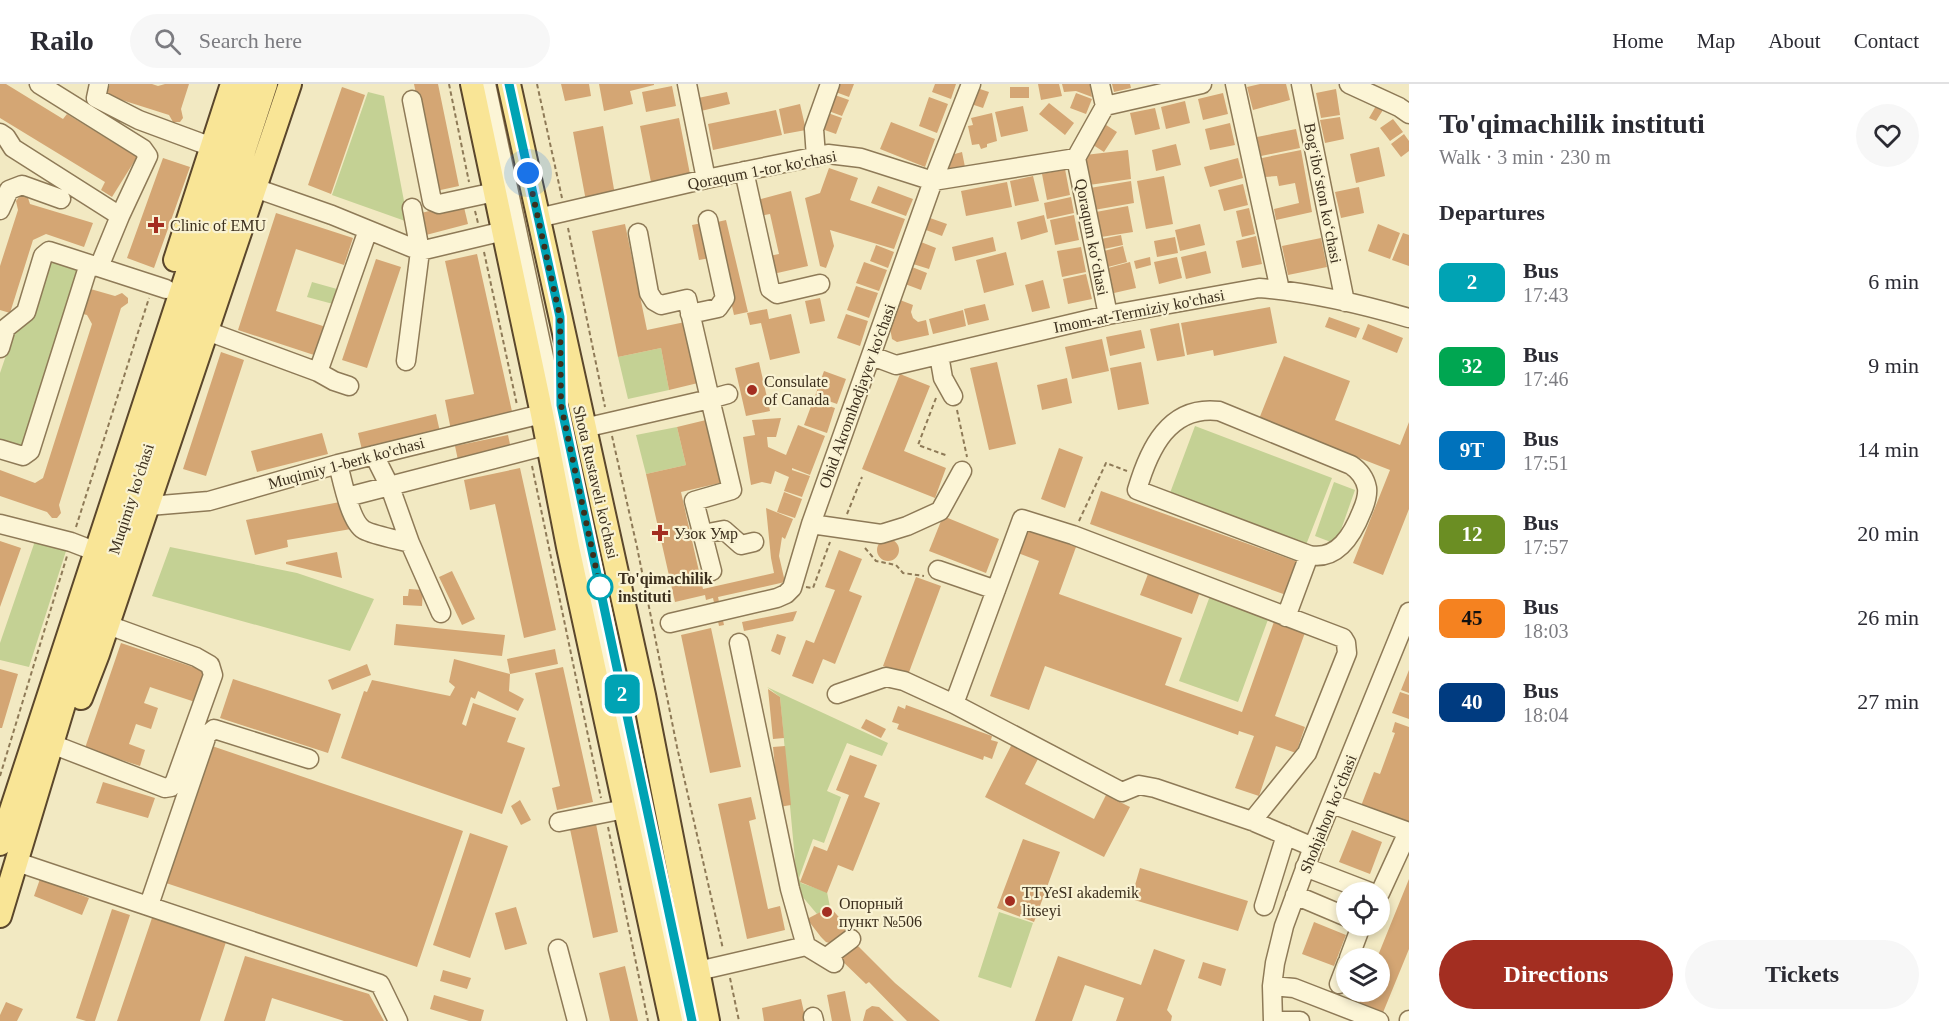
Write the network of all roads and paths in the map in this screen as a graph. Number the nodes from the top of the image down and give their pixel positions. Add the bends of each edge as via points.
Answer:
1 (39, 84) edge
2 (99, 84) edge
3 (232, 84) edge
4 (249, 84) edge
5 (266, 84) edge
6 (290, 84) edge
7 (448, 84) edge
8 (472, 84) edge
9 (486, 84) edge
10 (494, 84) edge
11 (509, 84) edge
12 (537, 84) edge
13 (687, 84) edge
14 (830, 84) edge
15 (971, 84) edge
16 (1100, 84) edge
17 (1202, 84) edge
18 (1235, 84) edge
19 (1301, 84) edge
20 (1349, 84) edge
21 (412, 100) dead end
22 (1105, 106) junction
23 (1409, 114) edge
24 (0, 133) edge
25 (212, 147) junction
26 (816, 157) junction
27 (1076, 158) junction
28 (744, 171) junction
29 (706, 179) junction
30 (933, 181) junction
31 (255, 188) junction
32 (495, 192) junction
33 (472, 198) junction
34 (61, 199) dead end
35 (412, 208) dead end
36 (0, 210) edge
37 (564, 212) junction
38 (120, 216) junction
39 (538, 218) junction
40 (708, 220) dead end
41 (368, 230) junction
42 (504, 231) junction
43 (638, 233) dead end
44 (481, 237) junction
45 (420, 251) junction
46 (202, 255) junction
47 (94, 265) junction
48 (820, 284) dead end
49 (160, 287) junction
50 (1280, 290) junction
51 (1345, 302) junction
52 (690, 315) junction
53 (1108, 315) junction
54 (560, 317) junction
55 (1409, 318) edge
56 (207, 331) junction
57 (0, 348) edge
58 (939, 355) junction
59 (872, 356) junction
60 (406, 361) dead end
61 (318, 372) junction
62 (943, 378) junction
63 (349, 386) dead end
64 (728, 394) dead end
65 (953, 396) joint
66 (710, 399) junction
67 (541, 412) junction
68 (609, 422) junction
69 (584, 428) junction
70 (539, 448) junction
71 (0, 449) edge
72 (374, 455) junction
73 (948, 456) dead end
74 (338, 464) junction
75 (962, 471) joint
76 (1141, 476) junction
77 (862, 477) dead end
78 (390, 487) junction
79 (346, 497) junction
80 (149, 506) junction
81 (0, 524) edge
82 (811, 524) junction
83 (703, 534) junction
84 (1073, 535) junction
85 (840, 536) junction
86 (594, 541) junction
87 (754, 542) dead end
88 (410, 543) junction
89 (78, 544) junction
90 (857, 547) dead end
91 (1309, 555) junction
92 (938, 570) joint
93 (712, 571) dead end
94 (795, 582) junction
95 (996, 590) junction
96 (1409, 612) edge
97 (441, 613) dead end
98 (1286, 617) junction
99 (670, 623) dead end
100 (108, 625) junction
101 (739, 643) dead end
102 (837, 694) dead end
103 (954, 704) junction
104 (62, 748) junction
105 (0, 752) edge
106 (6, 754) junction
107 (309, 759) dead end
108 (0, 776) edge
109 (1332, 804) junction
110 (615, 811) junction
111 (1252, 821) junction
112 (559, 822) dead end
113 (1408, 832) edge
114 (1286, 835) junction
115 (0, 843) edge
116 (1313, 847) junction
117 (17, 862) junction
118 (1305, 867) junction
119 (1344, 882) edge
120 (1385, 882) edge
121 (1295, 895) junction
122 (149, 905) junction
123 (1264, 906) dead end
124 (1336, 912) edge
125 (0, 916) edge
126 (850, 939) dead end
127 (806, 946) junction
128 (558, 949) dead end
129 (727, 965) junction
130 (698, 971) junction
131 (1272, 986) junction
132 (398, 1021) edge
133 (577, 1021) edge
134 (648, 1021) edge
135 (671, 1021) edge
136 (685, 1021) edge
137 (692, 1021) edge
138 (708, 1021) edge
139 (739, 1021) edge
140 (1274, 1021) edge
141 (1282, 1021) edge
142 (1300, 1021) edge
143 (1378, 1021) edge

1 - 38 street via 143,149 148,156
2 - 25 street via 96,98 139,120
3 - 25 main road
4 - 46 main road, Muqimiy ko'chasi
5 - 46 main road, Muqimiy ko'chasi
6 - 31 main road
7 - 33 path
8 - 32 main road
9 - 86 street
10 - 67 street
11 - 39 main road, Shota Rustaveli ko'chasi
12 - 37 path
13 - 29 street
14 - 26 street via 814,129
15 - 30 street, Obid Akromhodjayev ko'chasi
16 - 22 street
17 - 22 street
18 - 50 street
19 - 51 street, Bogʻiboʻston koʻchasi
20 - 23 street
21 - 33 street via 432,201 439,204
22 - 27 street
24 - 38 street via 13,148
25 - 49 main road
26 - 28 street, Qoraqum 1-tor ko'chasi
26 - 30 street, Qoraqum 1-tor ko'chasi via 849,156
27 - 30 street, Qoraqum 1-tor ko'chasi
27 - 53 street, Qoraqum koʻchasi
28 - 29 street, Qoraqum 1-tor ko'chasi
28 - 48 street via 770,289 777,294
29 - 37 street, Qoraqum 1-tor ko'chasi
30 - 59 street, Obid Akromhodjayev ko'chasi
31 - 41 street
31 - 56 main road
32 - 33 street
32 - 42 main road
33 - 44 path
34 - 36 street via 22,185 9,190
35 - 45 street
37 - 39 street, Qoraqum 1-tor ko'chasi
37 - 68 path
38 - 47 street
39 - 54 main road, Shota Rustaveli ko'chasi
40 - 52 street via 724,298 718,308
41 - 45 street
41 - 61 street
42 - 44 street
42 - 67 main road
43 - 52 street via 649,293 661,305 687,300
44 - 45 street
44 - 67 path
45 - 60 street
46 - 115 main road, Muqimiy ko'chasi
46 - 117 main road, Muqimiy ko'chasi
47 - 49 street
47 - 57 street via 51,251 45,253 26,312 6,328
47 - 71 street via 30,453 23,456
49 - 89 main road
49 - 89 path
50 - 51 street, Imom-at-Termiziy ko'chasi
50 - 53 street, Imom-at-Termiziy ko'chasi via 1259,288
51 - 55 street, Imom-at-Termiziy ko'chasi
52 - 66 street
53 - 58 street, Imom-at-Termiziy ko'chasi
54 - 67 street
54 - 69 main road, Shota Rustaveli ko'chasi
56 - 61 street
56 - 80 main road
58 - 59 street, Imom-at-Termiziy ko'chasi via 896,365
58 - 62 street
59 - 82 street, Obid Akromhodjayev ko'chasi
61 - 63 street
62 - 65 street
62 - 73 path via 918,445
64 - 66 street
65 - 75 path via 968,456
66 - 68 street
66 - 83 street via 732,490 694,501
67 - 70 main road
67 - 72 street, Muqimiy 1-berk ko'chasi
67 - 86 street
68 - 69 street
68 - 129 path
69 - 86 main road, Shota Rustaveli ko'chasi
70 - 78 street
70 - 110 path
70 - 110 main road via 568,547
72 - 74 street, Muqimiy 1-berk ko'chasi
72 - 78 street
74 - 79 street
74 - 80 street, Muqimiy 1-berk ko'chasi via 209,501
75 - 85 street via 940,511 881,534
76 - 84 path via 1106,463
76 - 91 street via 1137,490
76 - 91 street via 1162,433 1180,417 1203,410 1219,411 1351,465 1364,478 1367,489 1355,530 1330,554
77 - 85 path
78 - 79 street
78 - 88 street
79 - 88 street via 363,530
80 - 100 main road
81 - 89 street
82 - 85 street
82 - 94 street, Obid Akromhodjayev ko'chasi
83 - 87 street via 724,530 741,545
83 - 93 street
84 - 95 street via 1022,519
84 - 98 street
85 - 94 path via 829,542 813,588
86 - 130 main road, Shota Rustaveli ko'chasi via 646,705
86 - 136 street
86 - 137 street
88 - 97 street
89 - 106 path
89 - 115 main road
90 - 92 path via 867,548 876,561 896,565 903,573 921,576
91 - 98 street
92 - 95 street
94 - 99 street via 789,592 777,598
95 - 103 street
96 - 109 street, Shohjahon koʻchasi
98 - 111 street via 1343,638 1347,653 1307,753
100 - 104 main road
100 - 104 street via 210,665 213,675 175,781 165,788
101 - 127 street via 790,889
102 - 103 street via 886,677
103 - 111 street via 1122,792 1139,785 1155,788
104 - 117 main road
105 - 106 path
106 - 108 path
107 - 122 street via 214,729 210,731
109 - 113 street
109 - 116 street, Shohjahon koʻchasi
110 - 112 street
110 - 134 path
110 - 135 main road
111 - 114 street
113 - 120 street
114 - 116 street
114 - 123 street
116 - 118 street, Shohjahon koʻchasi
117 - 122 street
117 - 125 main road, Muqimiy ko'chasi
118 - 119 street
118 - 121 street, Shohjahon koʻchasi
121 - 124 street
121 - 131 street, Shohjahon koʻchasi via 1279,945
122 - 132 street via 380,984
126 - 127 street via 831,960
127 - 129 street
128 - 133 street
129 - 130 street
129 - 139 path
130 - 138 main road, Shota Rustaveli ko'chasi
131 - 140 street, Shohjahon koʻchasi
131 - 143 street via 1294,988
141 - 142 street

